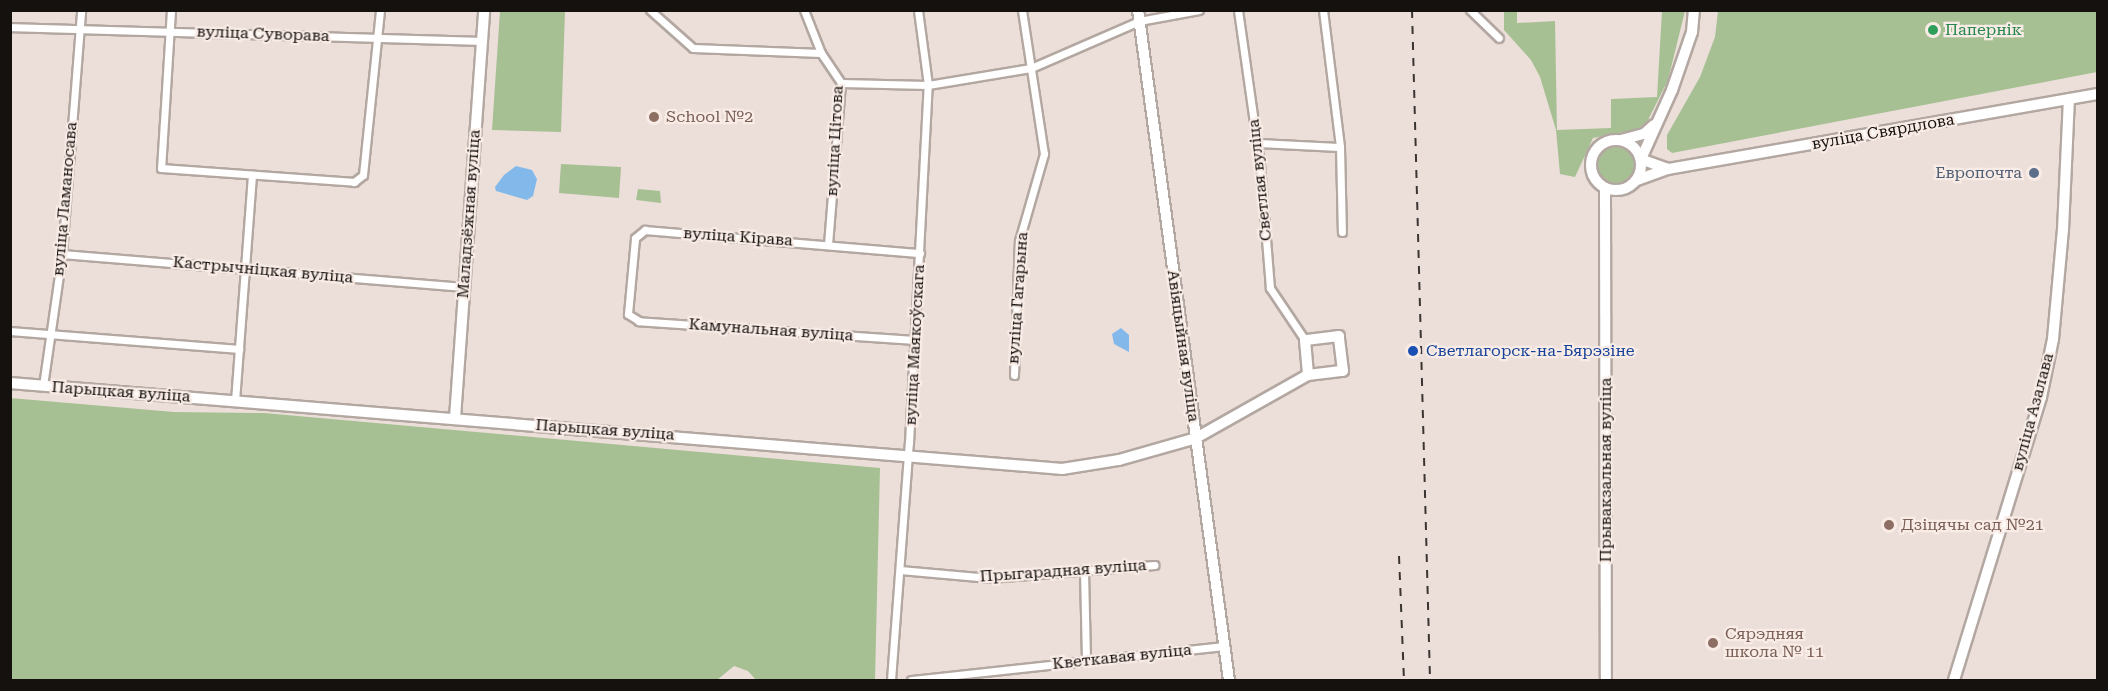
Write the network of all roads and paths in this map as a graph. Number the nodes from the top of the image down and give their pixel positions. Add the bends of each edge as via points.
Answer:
1 (81, 10) edge
2 (171, 10) edge
3 (380, 10) edge
4 (484, 10) edge
5 (650, 10) edge
6 (804, 10) edge
7 (918, 10) edge
8 (1022, 10) edge
9 (1199, 10) edge
10 (1238, 10) edge
11 (1323, 10) edge
12 (1470, 10) edge
13 (1694, 10) edge
14 (1138, 16) edge
15 (10, 27) edge
16 (80, 28) junction
17 (169, 31) junction
18 (378, 37) junction
19 (1499, 38) dead end
20 (480, 41) junction
21 (821, 52) junction
22 (1030, 68) junction
23 (841, 83) junction
24 (928, 85) junction
25 (2097, 94) edge
26 (2069, 99) junction
27 (1659, 117) junction
28 (1620, 140) junction
29 (1257, 143) junction
30 (1340, 147) junction
31 (1641, 159) junction
32 (1668, 169) junction
33 (252, 175) junction
34 (1637, 180) junction
35 (1605, 188) junction
36 (1342, 232) dead end
37 (828, 244) junction
38 (920, 253) junction
39 (62, 255) junction
40 (245, 269) junction
41 (464, 287) junction
42 (628, 314) joint
43 (10, 331) edge
44 (51, 334) junction
45 (915, 340) junction
46 (1305, 340) junction
47 (239, 349) junction
48 (1014, 375) dead end
49 (1308, 375) junction
50 (10, 383) edge
51 (43, 386) junction
52 (235, 401) junction
53 (455, 418) junction
54 (1196, 438) junction
55 (908, 454) junction
56 (1154, 565) dead end
57 (900, 570) junction
58 (1084, 571) junction
59 (1225, 646) junction
60 (1086, 661) junction
61 (891, 681) edge
62 (911, 681) edge
63 (1229, 681) edge
64 (1606, 681) edge
65 (1954, 681) edge

1 - 16 street, вуліца Ламаносава
2 - 17 street
3 - 18 street
4 - 20 street, Маладзёжная вуліца
5 - 21 street via 693,48
6 - 21 street, вуліца Цітова
7 - 24 street, вуліца Маякоўскага
8 - 22 street, вуліца Гагарына
9 - 14 street
10 - 29 street, Светлая вуліца
11 - 30 street
12 - 19 street
13 - 27 street via 1692,32
14 - 22 street
14 - 54 street, Авіяцыйная вуліца
15 - 16 street, вуліца Суворава
16 - 17 street, вуліца Суворава
16 - 39 street, вуліца Ламаносава
17 - 18 street, вуліца Суворава
17 - 33 street via 161,168
18 - 20 street, вуліца Суворава
18 - 33 street via 363,174 354,182
20 - 41 street, Маладзёжная вуліца
21 - 23 street, вуліца Цітова
22 - 24 street
22 - 48 street, вуліца Гагарына via 1044,154 1019,241
23 - 24 street
23 - 37 street, вуліца Цітова
24 - 38 street, вуліца Маякоўскага
25 - 26 street, вуліца Свярдлова
26 - 32 street, вуліца Свярдлова
26 - 65 street, вуліца Азалава via 2053,339 2041,397
27 - 28 street via 1644,134
27 - 31 street
28 - 31 street via 1633,146
28 - 35 street via 1600,146 1592,158 1591,172
29 - 30 street
29 - 46 street, Светлая вуліца via 1270,288
30 - 36 street
31 - 32 street
31 - 34 street
32 - 34 street, вуліца Свярдлова
33 - 40 street
34 - 35 street via 1619,191
35 - 64 street, Прывакзальная вуліца
37 - 38 street, вуліца Кірава
37 - 42 street, вуліца Кірава via 645,230 634,238
38 - 45 street, вуліца Маякоўскага
39 - 40 street, Кастрычніцкая вуліца
39 - 44 street, вуліца Ламаносава
40 - 41 street, Кастрычніцкая вуліца
40 - 47 street
41 - 53 street, Маладзёжная вуліца
42 - 45 street, Камунальная вуліца via 639,321
43 - 44 street
44 - 47 street
44 - 51 street, вуліца Ламаносава
45 - 55 street, вуліца Маякоўскага
46 - 49 street, Светлая вуліца
46 - 49 street via 1339,336 1343,371
47 - 52 street
49 - 54 street, Парыцкая вуліца
50 - 51 street, Парыцкая вуліца
51 - 52 street, Парыцкая вуліца
52 - 53 street, Парыцкая вуліца
53 - 55 street, Парыцкая вуліца
54 - 55 street, Парыцкая вуліца via 1119,460 1062,469
54 - 59 street, Авіяцыйная вуліца
55 - 57 street, вуліца Маякоўскага
56 - 58 street, Прыгарадная вуліца
57 - 58 street, Прыгарадная вуліца via 990,578
57 - 61 street, вуліца Маякоўскага
58 - 60 street
59 - 60 street, Кветкавая вуліца
59 - 63 street, Авіяцыйная вуліца
60 - 62 street, Кветкавая вуліца

